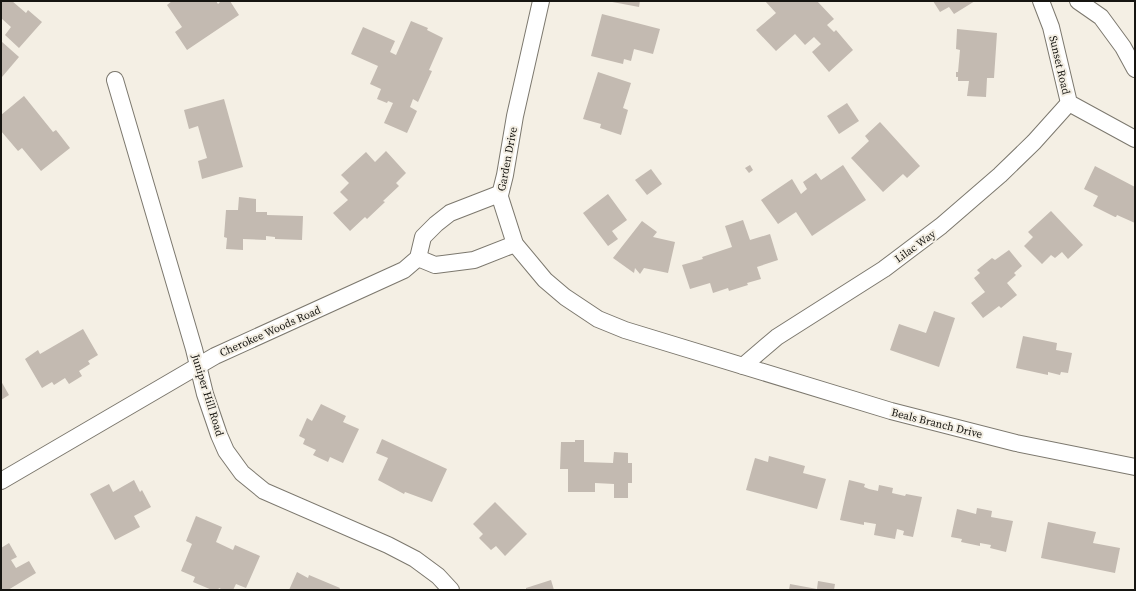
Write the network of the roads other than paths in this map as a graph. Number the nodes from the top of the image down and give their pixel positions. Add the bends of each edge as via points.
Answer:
1 (541, 1) edge
2 (1041, 1) edge
3 (1078, 1) edge
4 (1135, 69) edge
5 (115, 80) dead end
6 (1069, 103) junction
7 (1135, 140) edge
8 (499, 194) junction
9 (515, 244) junction
10 (418, 258) junction
11 (198, 365) junction
12 (743, 366) junction
13 (1135, 467) edge
14 (1, 481) edge
15 (451, 590) edge

1 - 8 street, Garden Drive
2 - 6 street, Sunset Road via 1051,27
3 - 4 street via 1101,17
5 - 11 street, Juniper Hill Road
6 - 7 street, Sunset Road
6 - 12 street, Lilac Way via 1000,175 941,226 884,269 777,337
8 - 9 street, Garden Drive
8 - 10 street via 450,213 436,224 423,237
9 - 10 street via 474,260 435,264
9 - 12 street, Garden Drive via 545,280 598,319 625,330
10 - 11 street, Cherokee Woods Road via 404,270
11 - 14 street, Cherokee Woods Road
11 - 15 street, Juniper Hill Road via 226,451 252,482 264,491 415,559 438,576
12 - 13 street, Beals Branch Drive via 891,411 1016,443

